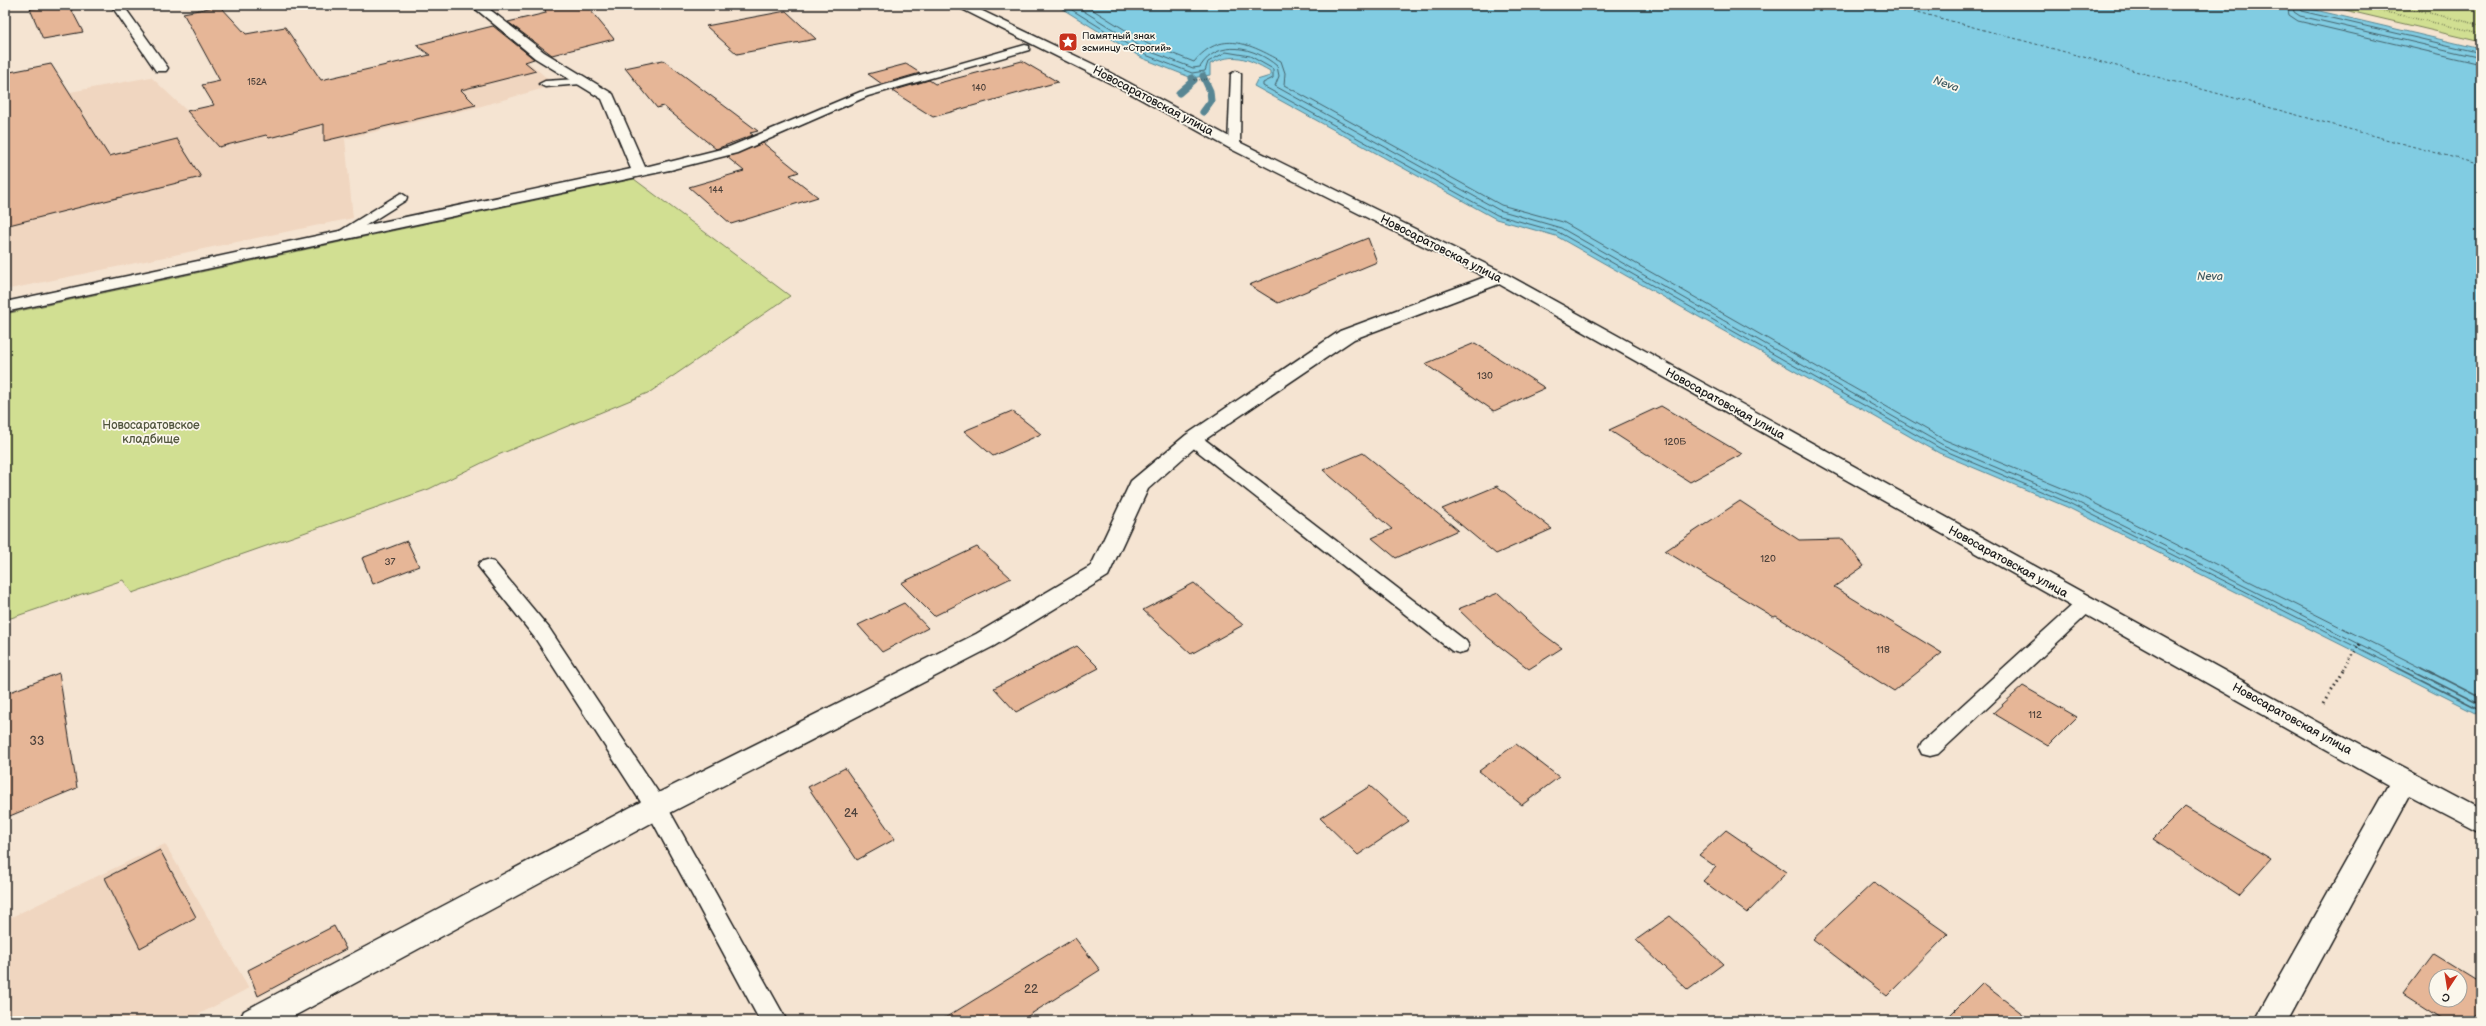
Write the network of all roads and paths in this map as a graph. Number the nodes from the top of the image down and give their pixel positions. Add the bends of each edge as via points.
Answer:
1 (117, 5) edge
2 (476, 5) edge
3 (960, 5) edge
4 (2354, 5) edge
5 (2395, 5) edge
6 (2481, 25) edge
7 (2481, 33) edge
8 (1025, 48) dead end
9 (161, 68) dead end
10 (1236, 74) dead end
11 (1216, 78) dead end
12 (1194, 80) dead end
13 (577, 82) junction
14 (546, 84) dead end
15 (1234, 145) junction
16 (669, 166) joint
17 (640, 173) junction
18 (401, 197) dead end
19 (339, 236) junction
20 (1500, 278) junction
21 (5, 307) edge
22 (1193, 439) junction
23 (487, 566) dead end
24 (2085, 604) junction
25 (2361, 642) dead end
26 (1459, 646) dead end
27 (2308, 729) junction
28 (1930, 748) dead end
29 (2405, 780) junction
30 (656, 807) junction
31 (2481, 822) edge
32 (255, 1021) edge
33 (774, 1021) edge
34 (2270, 1021) edge

1 - 9 street
2 - 13 street
3 - 15 street, Новосаратовская улица via 1042,43
4 - 7 path
5 - 6 path
8 - 16 lane via 864,94 734,150
10 - 15 lane
11 - 12 path
13 - 14 lane
13 - 17 street via 608,97
15 - 20 street, Новосаратовская улица
16 - 17 street
17 - 19 street
18 - 19 lane
19 - 21 street
20 - 22 street via 1347,335
20 - 24 street, Новосаратовская улица
22 - 26 lane
22 - 30 street via 1139,486 1100,571 985,640
23 - 30 lane via 542,633
24 - 27 street, Новосаратовская улица
24 - 28 lane
25 - 27 path
27 - 29 street, Новосаратовская улица
29 - 31 street, Новосаратовская улица
29 - 34 street
30 - 32 street
30 - 33 lane

